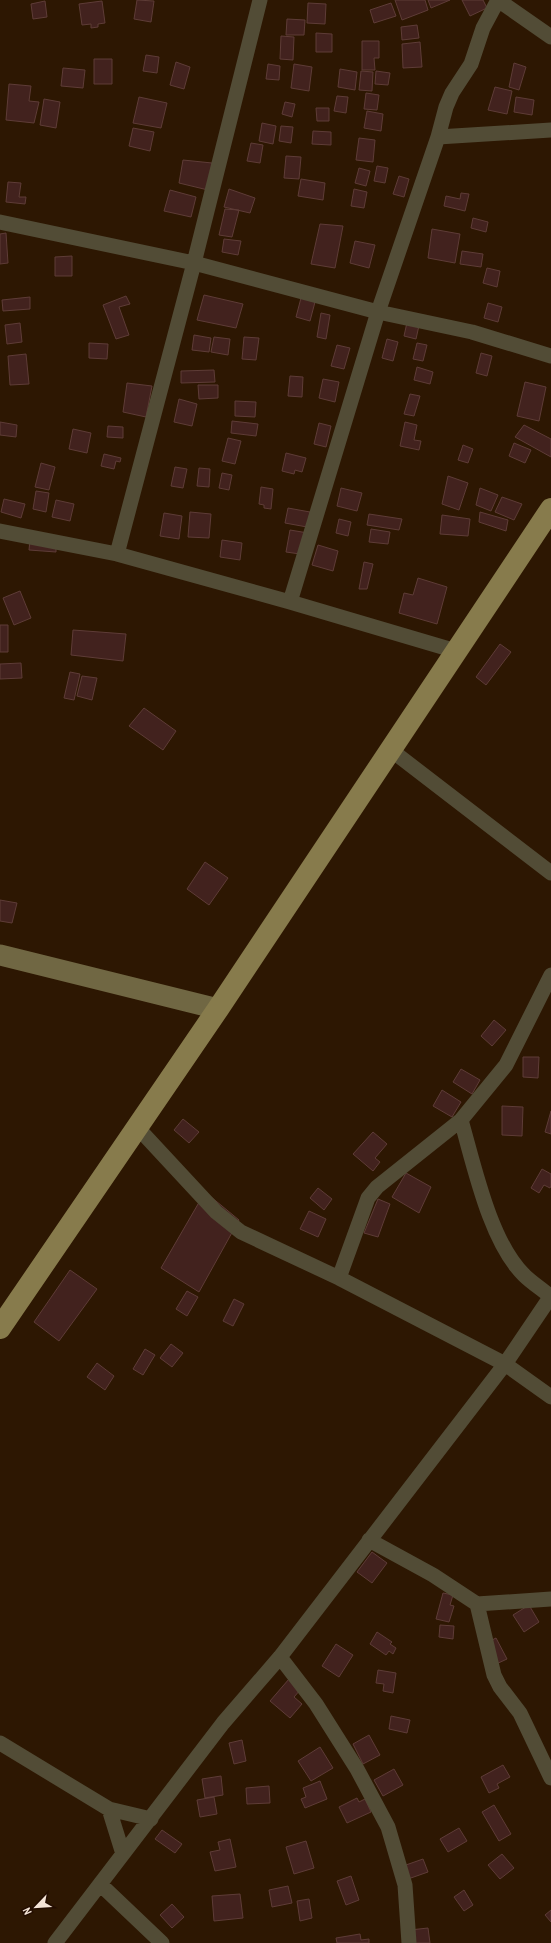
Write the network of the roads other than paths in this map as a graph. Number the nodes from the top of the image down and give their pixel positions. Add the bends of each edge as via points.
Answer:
1 (260, 0) edge
2 (498, 0) edge
3 (551, 37) edge
4 (551, 130) edge
5 (438, 137) junction
6 (0, 222) edge
7 (194, 263) junction
8 (378, 312) junction
9 (551, 356) edge
10 (551, 509) edge
11 (0, 531) edge
12 (117, 554) junction
13 (290, 602) junction
14 (456, 651) junction
15 (391, 750) junction
16 (551, 873) edge
17 (0, 956) edge
18 (551, 975) edge
19 (218, 1009) junction
20 (461, 1120) junction
21 (138, 1128) junction
22 (339, 1278) junction
23 (551, 1296) edge
24 (0, 1328) edge
25 (505, 1364) junction
26 (551, 1397) edge
27 (369, 1540) junction
28 (551, 1599) edge
29 (477, 1604) junction
30 (280, 1657) junction
31 (0, 1743) edge
32 (551, 1778) edge
33 (109, 1809) junction
34 (151, 1819) junction
35 (123, 1854) junction
36 (100, 1884) junction
37 (56, 1943) edge
38 (162, 1943) edge
39 (409, 1943) edge

1 - 7 street
2 - 3 street
2 - 5 street via 483,28 472,64 452,93
4 - 5 street
5 - 8 street
6 - 7 street
7 - 8 street
7 - 12 street
8 - 9 street via 472,332
8 - 13 street
10 - 14 main road
11 - 12 street
12 - 13 street
13 - 14 street
14 - 15 main road
15 - 16 street
15 - 19 main road
17 - 19 street
18 - 20 street via 506,1066
19 - 21 main road
20 - 22 street via 377,1187 368,1198
20 - 23 street via 483,1198 496,1231 524,1274
21 - 22 street via 216,1212 241,1232
21 - 24 main road
22 - 25 street
23 - 25 street
25 - 26 street
25 - 27 street
27 - 29 street via 432,1575
27 - 30 street
28 - 29 street
29 - 32 street via 494,1675 520,1713
30 - 34 street via 223,1723
30 - 39 street via 316,1704 357,1769 388,1827 405,1885
31 - 33 street
33 - 34 street
33 - 35 street
34 - 35 street
35 - 36 street
36 - 37 street
36 - 38 street

